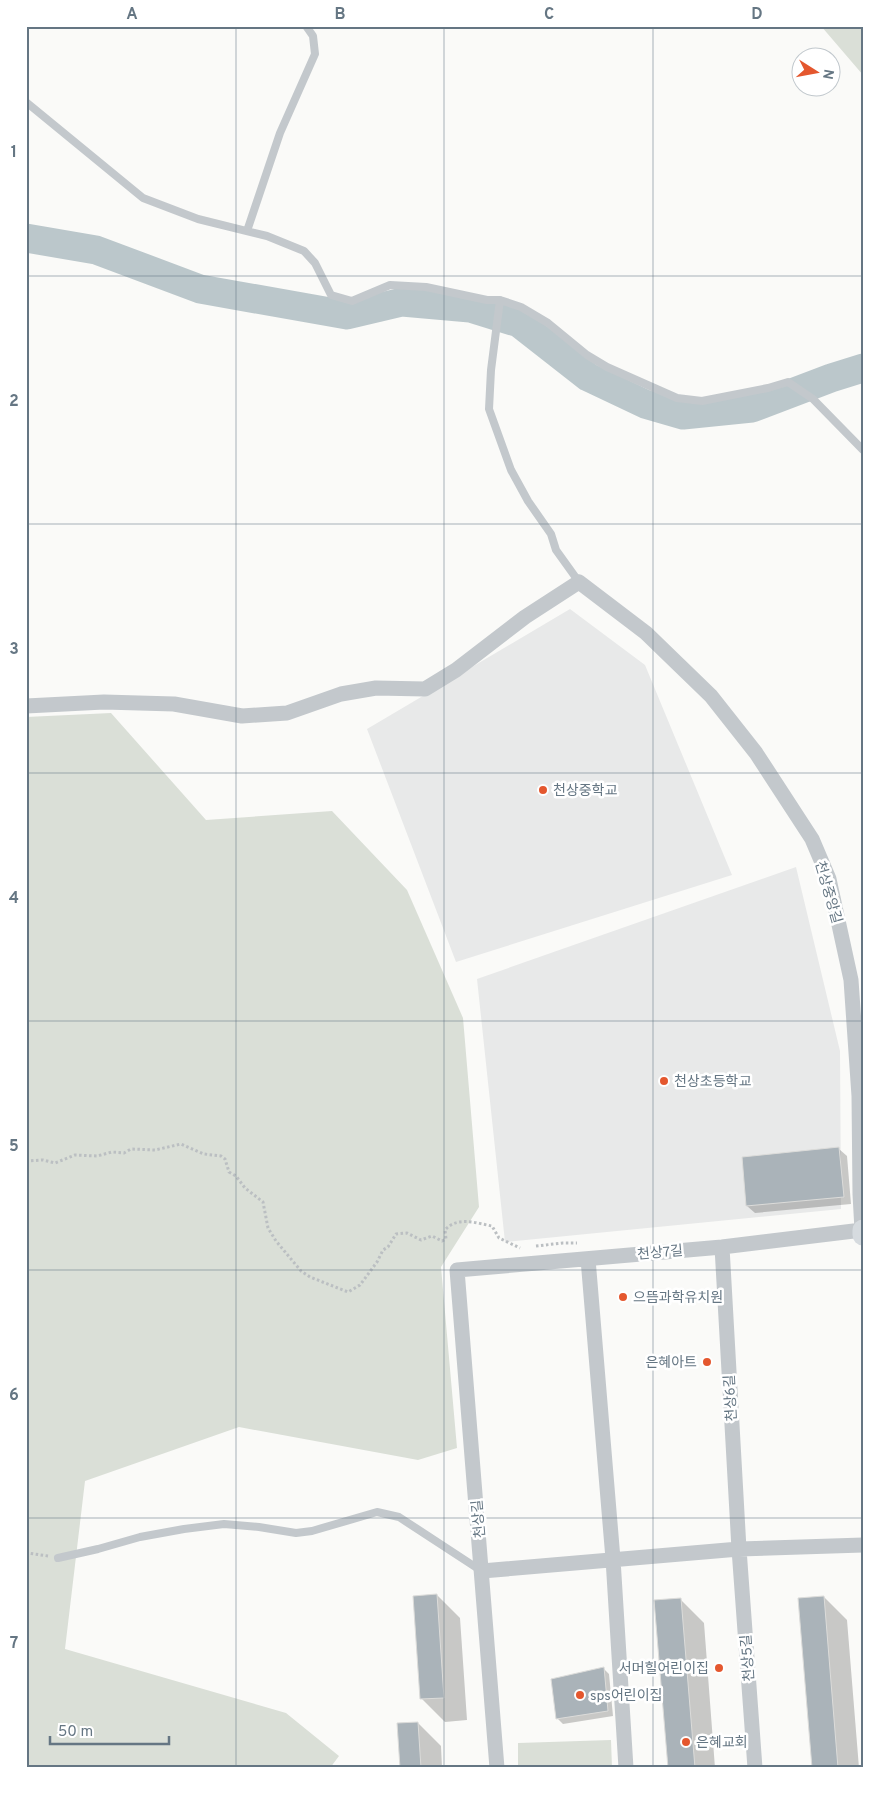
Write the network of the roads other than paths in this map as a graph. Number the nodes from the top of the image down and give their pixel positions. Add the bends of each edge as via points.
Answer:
1 (306, 26) edge
2 (26, 102) edge
3 (247, 231) junction
4 (499, 304) junction
5 (863, 450) edge
6 (579, 582) junction
7 (26, 706) edge
8 (863, 1230) edge
9 (863, 1235) edge
10 (722, 1247) junction
11 (588, 1259) junction
12 (457, 1270) joint
13 (863, 1545) edge
14 (739, 1549) junction
15 (58, 1558) road end
16 (613, 1559) junction
17 (482, 1571) junction
18 (497, 1768) edge
19 (626, 1768) edge
20 (755, 1768) edge

1 - 3 lane via 313,36 315,54 280,132
2 - 3 lane via 143,198 198,219
3 - 4 lane via 304,251 315,263 331,295 352,301 390,285 426,287
4 - 5 lane via 521,307 548,323 587,355 677,398 702,401 788,382 813,399
4 - 6 lane via 489,409 494,427 528,502
6 - 7 street via 425,689 368,690 341,694 287,713 242,716 174,704 104,702
6 - 8 street, 천상중앙길 via 646,633 711,696 756,753 812,839 829,879 851,980
8 - 9 street, 천상중앙길
8 - 10 street, 천상7길
10 - 11 street, 천상7길
10 - 14 street, 천상6길
11 - 12 street, 천상7길
11 - 16 street
12 - 17 street, 천상길
13 - 14 street
14 - 16 street
14 - 20 street, 천상5길
15 - 17 lane via 184,1529 224,1524 296,1533 377,1512 399,1517
16 - 17 street
16 - 19 street
17 - 18 street, 천상길

